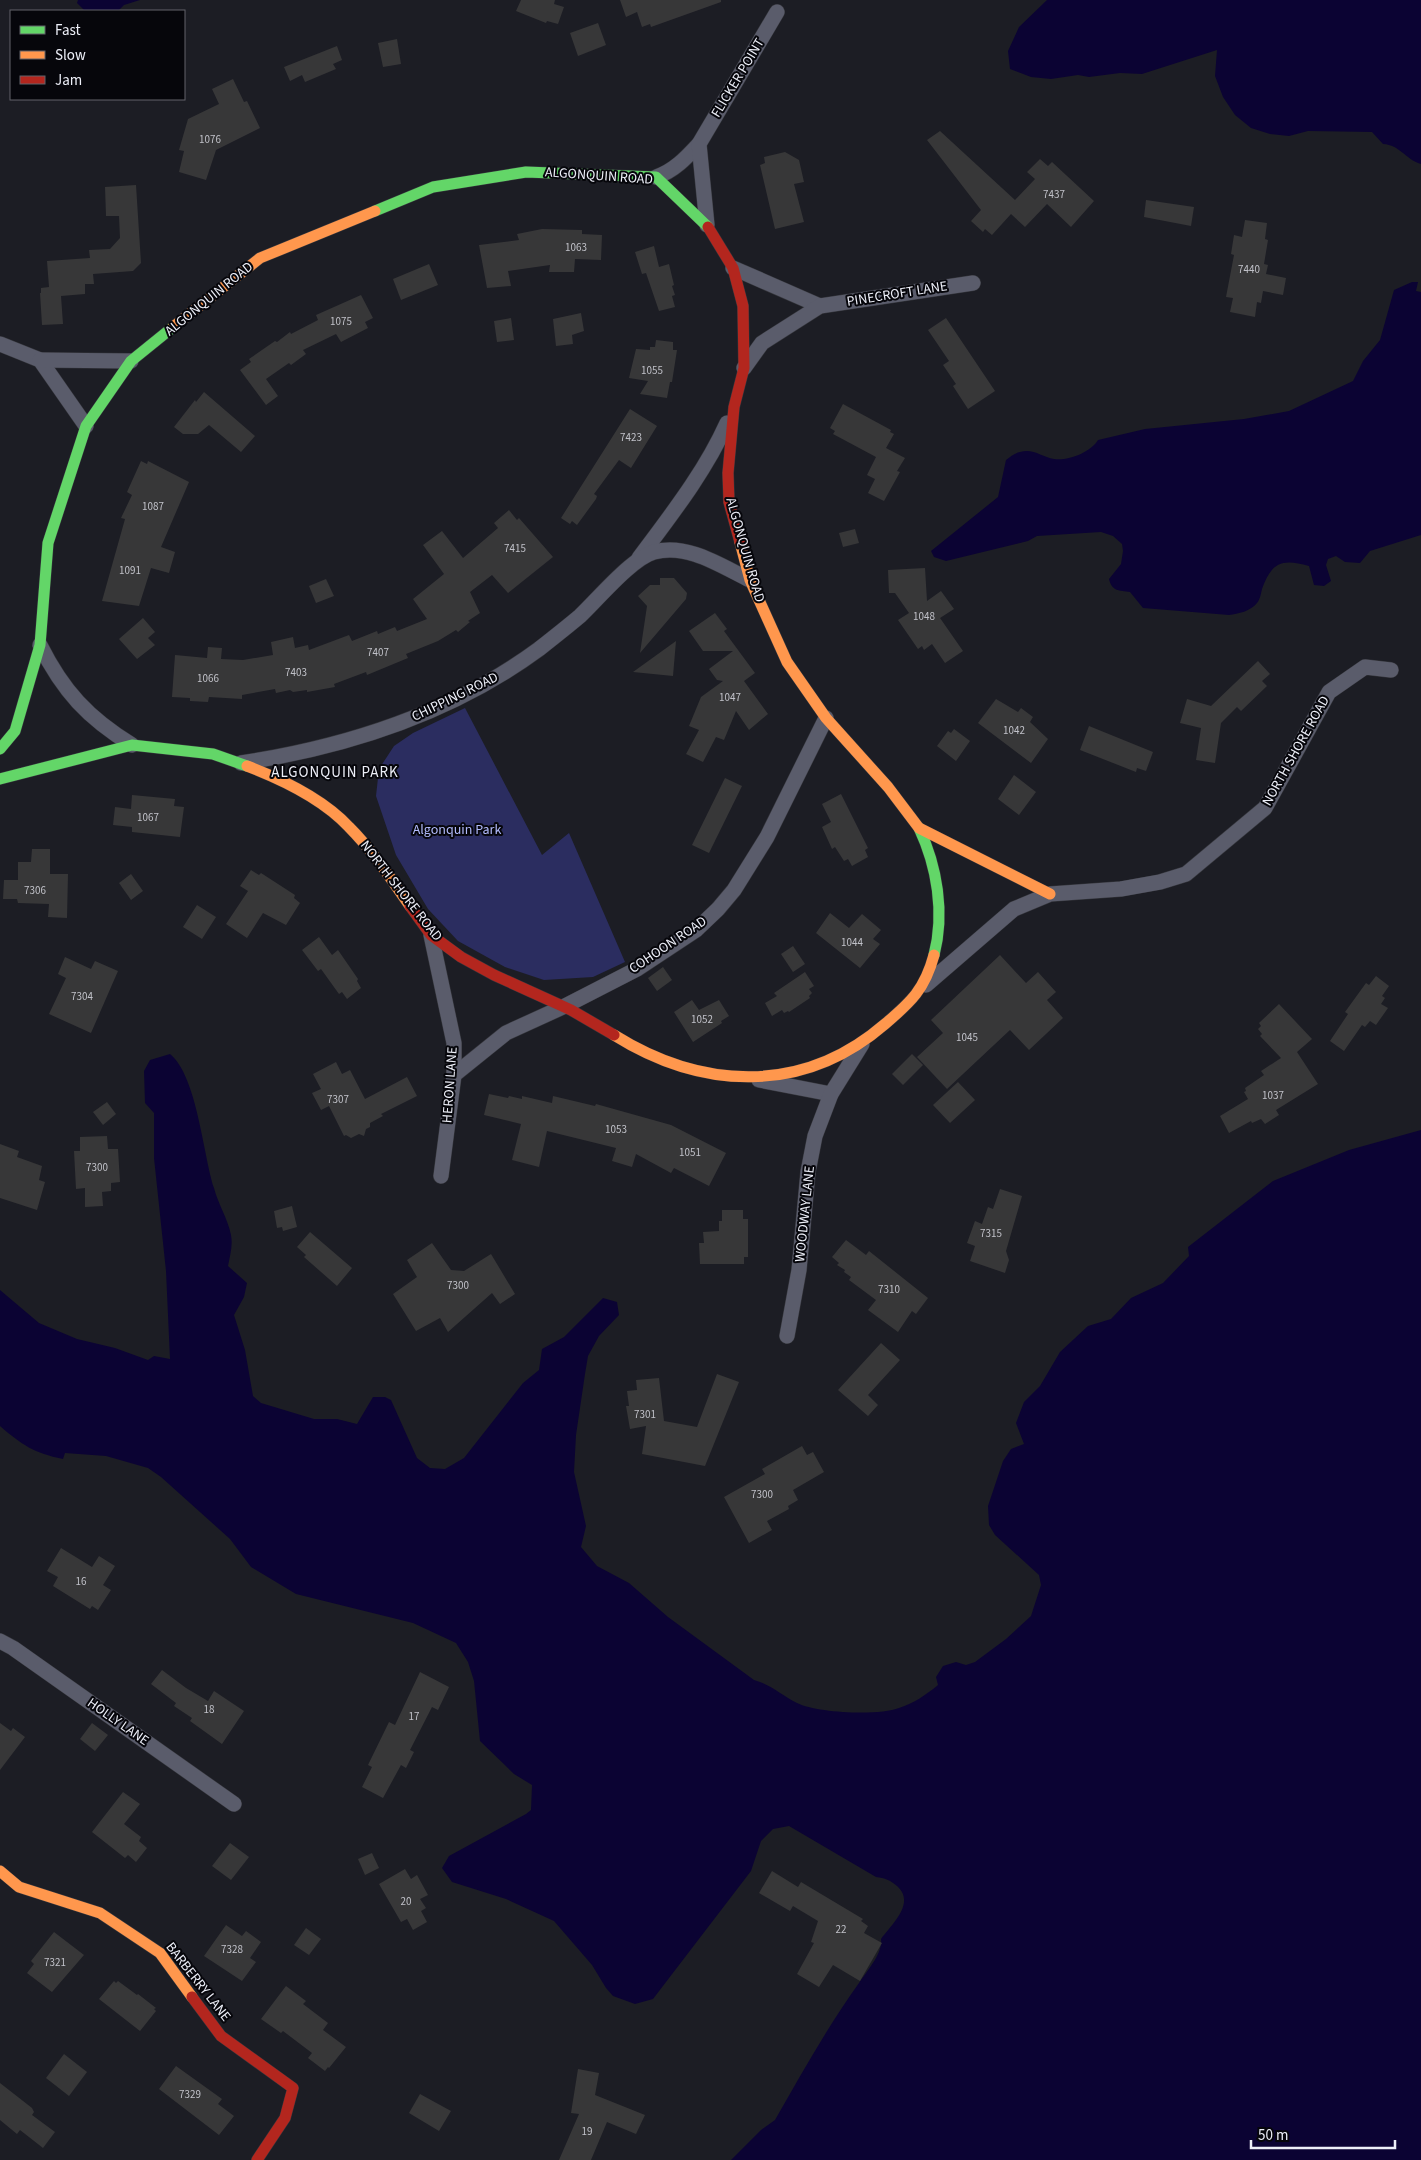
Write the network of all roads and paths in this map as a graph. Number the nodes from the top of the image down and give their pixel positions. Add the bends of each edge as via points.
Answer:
1 (777, 12) dead end
2 (699, 144) junction
3 (656, 177) junction
4 (707, 225) junction
5 (733, 268) junction
6 (973, 283) dead end
7 (820, 306) junction
8 (0, 344) edge
9 (40, 360) junction
10 (131, 361) junction
11 (744, 368) junction
12 (734, 407) junction
13 (86, 426) junction
14 (635, 563) junction
15 (750, 580) junction
16 (40, 645) junction
17 (1391, 670) dead end
18 (826, 718) junction
19 (132, 745) junction
20 (0, 749) edge
21 (241, 763) junction
22 (0, 779) edge
23 (919, 828) junction
24 (1050, 894) junction
25 (431, 935) junction
26 (921, 989) junction
27 (565, 1006) junction
28 (864, 1042) junction
29 (454, 1075) junction
30 (751, 1077) junction
31 (831, 1094) junction
32 (442, 1176) dead end
33 (788, 1336) dead end
34 (0, 1641) edge
35 (234, 1804) dead end
36 (0, 1871) edge
37 (257, 2160) edge

1 - 2 street, FLICKER POINT
2 - 3 street, FLICKER POINT via 668,173
2 - 4 street
3 - 4 street, ALGONQUIN ROAD
3 - 10 street, ALGONQUIN ROAD via 526,172 433,187 260,258
4 - 5 street, ALGONQUIN ROAD
5 - 7 street
5 - 11 street, ALGONQUIN ROAD via 743,306
6 - 7 street, PINECROFT LANE
7 - 11 street, PINECROFT LANE via 762,343
8 - 9 street
9 - 10 street
9 - 13 street
10 - 13 street, ALGONQUIN ROAD
11 - 12 street, ALGONQUIN ROAD
12 - 14 street, CHIPPING ROAD via 719,441 688,492
12 - 15 street, ALGONQUIN ROAD via 728,472 729,502
13 - 16 street, ALGONQUIN ROAD via 48,543
14 - 15 street, CHIPPING ROAD via 654,552 671,549 692,552
14 - 21 street, CHIPPING ROAD via 579,616 538,649 456,699 407,720 335,744
15 - 18 street, ALGONQUIN ROAD via 787,662
16 - 19 street via 67,692 110,732
16 - 20 street, ALGONQUIN ROAD via 15,731
17 - 24 street, NORTH SHORE ROAD via 1365,667 1329,692 1265,808 1186,874 1121,890
18 - 23 street, ALGONQUIN ROAD via 888,787
18 - 27 street, COHOON ROAD via 767,837 734,890 718,909 696,930 637,968
19 - 21 street, NORTH SHORE ROAD via 213,754
19 - 22 street, NORTH SHORE ROAD
21 - 25 street, NORTH SHORE ROAD via 307,794 348,825 374,855
23 - 24 street, ALGONQUIN ROAD
23 - 26 street, NORTH SHORE ROAD via 935,880 939,918 934,958
24 - 26 street, NORTH SHORE ROAD via 1014,909
25 - 27 street, NORTH SHORE ROAD via 472,964
25 - 29 street, HERON LANE via 454,1043
26 - 28 street, NORTH SHORE ROAD
27 - 29 street, COHOON ROAD via 506,1034
27 - 30 street, NORTH SHORE ROAD via 660,1060 693,1071
28 - 30 street, NORTH SHORE ROAD via 821,1063 770,1076
28 - 31 street, WOODWAY LANE
29 - 32 street, HERON LANE
30 - 31 street
31 - 33 street, WOODWAY LANE via 816,1136 808,1172 799,1270
34 - 35 street, HOLLY LANE
36 - 37 street, BARBERRY LANE via 19,1887 100,1913 160,1953 221,2036 293,2088 288,2115

